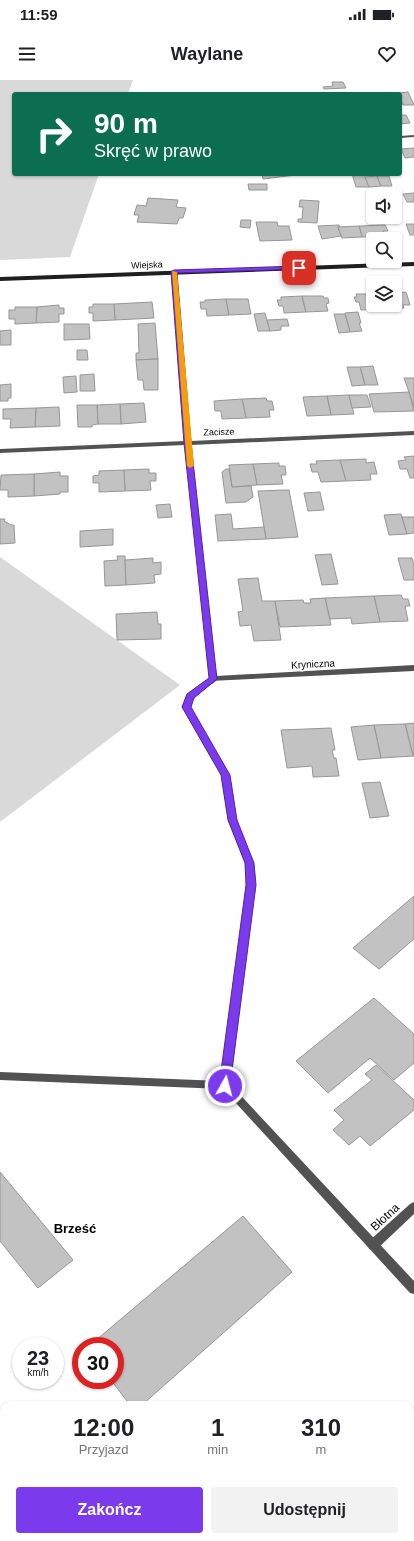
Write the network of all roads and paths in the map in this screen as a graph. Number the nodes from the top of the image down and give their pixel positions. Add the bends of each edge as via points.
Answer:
1 (414, 136) edge
2 (402, 137) edge
3 (414, 264) edge
4 (174, 272) junction
5 (0, 279) edge
6 (414, 433) edge
7 (188, 443) junction
8 (0, 452) edge
9 (414, 668) edge
10 (213, 679) junction
11 (0, 1076) edge
12 (225, 1086) junction
13 (414, 1207) edge
14 (373, 1245) junction
15 (414, 1289) edge

1 - 2 street
3 - 4 street, Wiejska
4 - 5 street, Wiejska
4 - 7 street
6 - 7 street, Zacisze
7 - 8 street, Zacisze
7 - 10 street
9 - 10 street, Kryniczna
10 - 12 street via 190,696 186,707 225,775 232,820 249,863 251,885
11 - 12 street
12 - 14 street
13 - 14 street, Błotna
14 - 15 street

